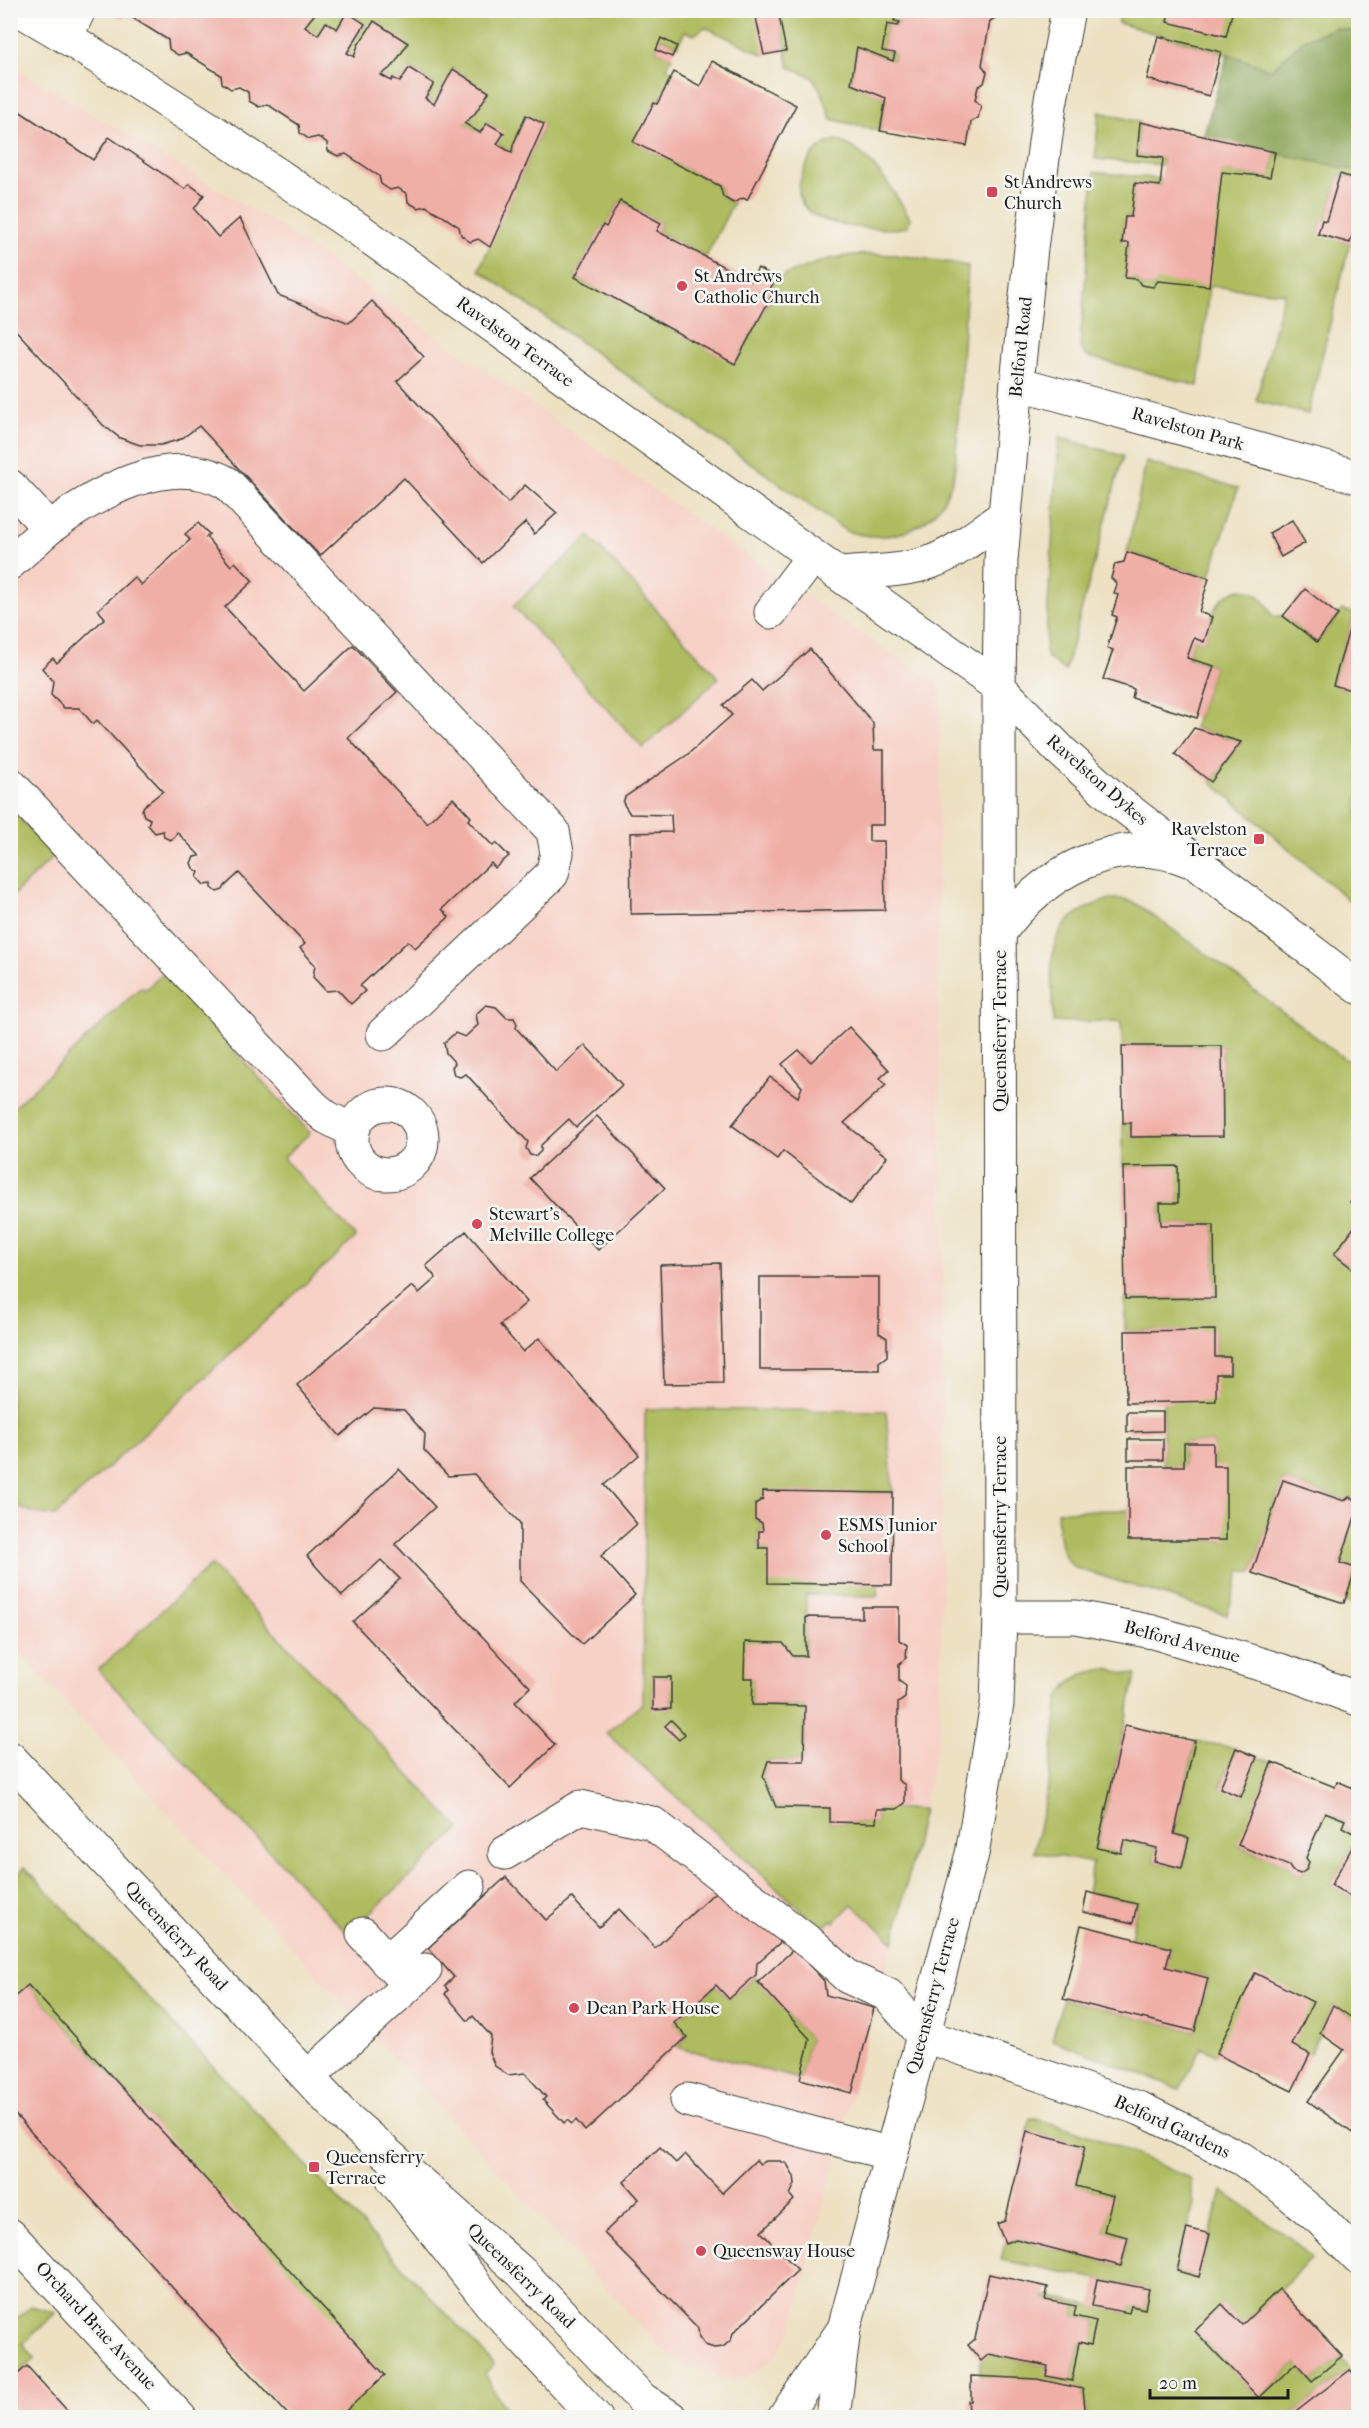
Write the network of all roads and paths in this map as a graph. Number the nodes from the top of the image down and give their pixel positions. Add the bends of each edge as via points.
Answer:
1 (20, 10) edge
2 (1068, 10) edge
3 (72, 24) edge
4 (1017, 383) junction
5 (1359, 477) edge
6 (10, 486) edge
7 (1005, 515) junction
8 (49, 528) junction
9 (813, 556) junction
10 (10, 563) edge
11 (840, 574) junction
12 (771, 612) dead end
13 (999, 687) junction
14 (10, 784) edge
15 (1201, 865) junction
16 (1000, 932) junction
17 (1359, 987) edge
18 (382, 1034) dead end
19 (353, 1131) dead end
20 (1000, 1617) junction
21 (1359, 1699) edge
22 (10, 1758) edge
23 (505, 1853) dead end
24 (469, 1887) dead end
25 (363, 1935) dead end
26 (407, 1972) junction
27 (922, 2035) junction
28 (308, 2077) junction
29 (687, 2100) dead end
30 (341, 2113) junction
31 (891, 2154) junction
32 (10, 2235) edge
33 (1359, 2258) edge
34 (844, 2329) junction
35 (180, 2418) edge
36 (596, 2418) edge
37 (671, 2418) edge
38 (784, 2418) edge
39 (833, 2418) edge

1 - 3 street, Ravelston Terrace
2 - 4 street, Belford Road via 1050,105
3 - 9 street, Ravelston Terrace via 213,131 358,229
4 - 5 street, Ravelston Park
4 - 7 street, Belford Road
6 - 8 street
7 - 11 street via 951,553 930,562
7 - 13 street, Belford Road
8 - 10 street
8 - 18 street via 96,498 163,473 197,471 227,483 553,831 557,853 552,874
9 - 11 street, Ravelston Terrace
9 - 12 street
11 - 13 street, Ravelston Terrace
13 - 15 street, Ravelston Dykes via 1099,785
13 - 16 street, Queensferry Terrace
14 - 19 street via 314,1107 326,1118
15 - 16 street, Ravelston Dykes via 1156,852 1111,854 1084,862 1032,894
15 - 17 street, Ravelston Dykes
16 - 20 street, Queensferry Terrace
20 - 21 street, Belford Avenue via 1076,1617 1153,1632 1283,1671
20 - 27 street, Queensferry Terrace via 997,1704 972,1854
22 - 28 street, Queensferry Road
23 - 27 street via 581,1807 652,1823 815,1947 848,1977 888,1995
24 - 26 street
25 - 26 street
26 - 28 street
27 - 31 street, Queensferry Terrace
27 - 33 street, Belford Gardens via 1141,2109 1242,2159 1280,2185
28 - 30 street, Queensferry Road
29 - 31 street
30 - 36 street, Queensferry Road via 490,2303
30 - 37 street, Queensferry Road via 522,2273 642,2399
31 - 34 street, Queensferry Terrace
32 - 35 street, Orchard Brae Avenue
34 - 38 street, Queensferry Terrace
34 - 39 street, Queensferry Terrace

